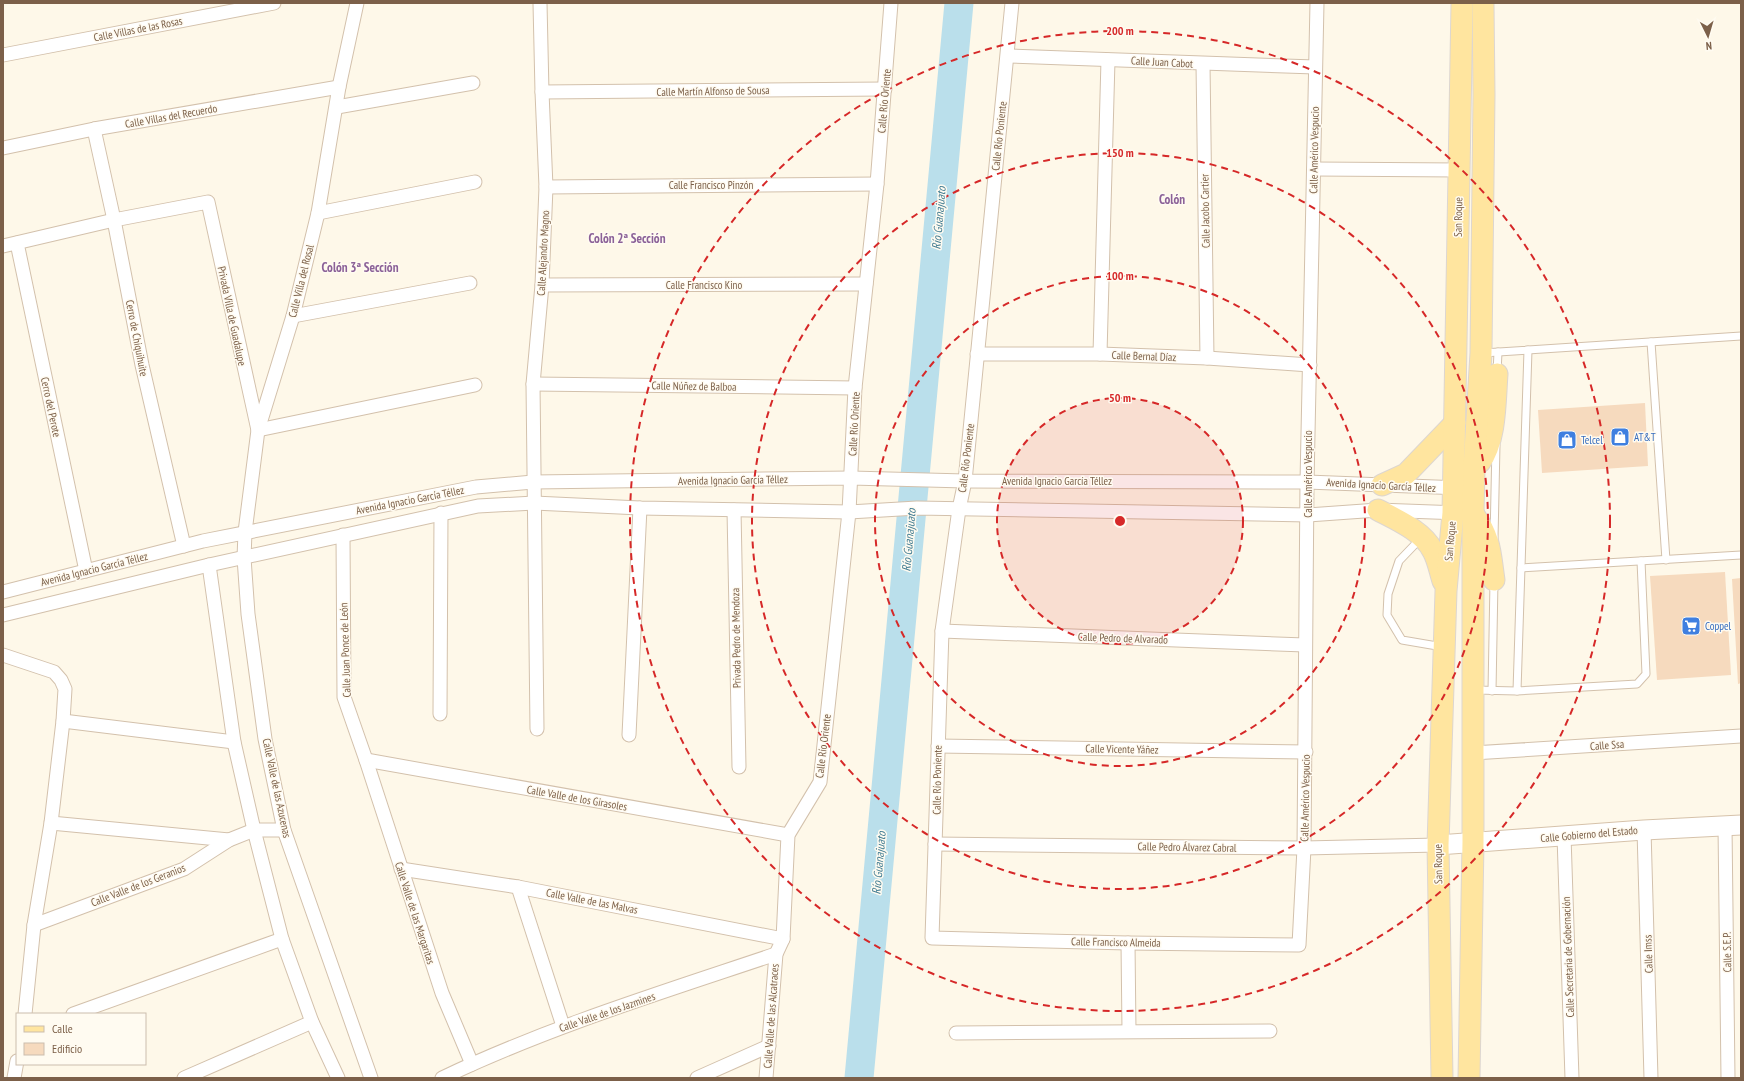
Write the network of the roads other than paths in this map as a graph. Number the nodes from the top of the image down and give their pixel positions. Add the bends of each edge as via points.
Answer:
1 (274, 3) edge
2 (357, 3) edge
3 (540, 3) edge
4 (892, 3) edge
5 (1012, 3) edge
6 (1317, 3) edge
7 (1462, 3) edge
8 (1483, 3) edge
9 (3, 55) edge
10 (1008, 56) junction
11 (1108, 60) junction
12 (1203, 64) junction
13 (1315, 67) junction
14 (474, 83) dead end
15 (339, 87) junction
16 (885, 89) junction
17 (542, 92) junction
18 (337, 107) junction
19 (94, 129) junction
20 (3, 148) edge
21 (1314, 169) junction
22 (1459, 170) junction
23 (475, 182) dead end
24 (877, 184) junction
25 (546, 187) junction
26 (318, 213) junction
27 (114, 220) junction
28 (17, 243) junction
29 (3, 246) edge
30 (470, 282) dead end
31 (866, 284) junction
32 (542, 285) junction
33 (293, 316) junction
34 (1741, 336) edge
35 (1651, 342) junction
36 (1528, 350) junction
37 (1490, 352) junction
38 (977, 354) junction
39 (1100, 354) junction
40 (1207, 358) junction
41 (1310, 365) junction
42 (1497, 374) junction
43 (533, 384) junction
44 (475, 385) dead end
45 (855, 388) junction
46 (1455, 423) junction
47 (258, 430) junction
48 (851, 478) junction
49 (1474, 478) junction
50 (962, 480) junction
51 (533, 482) junction
52 (1307, 482) junction
53 (1382, 484) junction
54 (1452, 489) junction
55 (534, 503) junction
56 (640, 508) junction
57 (957, 509) junction
58 (734, 510) junction
59 (1378, 510) junction
60 (849, 512) junction
61 (441, 513) junction
62 (1463, 514) junction
63 (1308, 515) junction
64 (245, 532) junction
65 (342, 535) junction
66 (1422, 537) junction
67 (184, 546) junction
68 (1741, 556) edge
69 (244, 558) junction
70 (1666, 560) junction
71 (1640, 561) junction
72 (209, 565) junction
73 (1521, 568) junction
74 (86, 571) junction
75 (1494, 580) junction
76 (3, 592) edge
77 (1446, 592) junction
78 (3, 614) edge
79 (942, 631) junction
80 (1305, 645) junction
81 (1444, 647) junction
82 (3, 655) edge
83 (1482, 691) junction
84 (1517, 691) junction
85 (440, 714) dead end
86 (63, 721) junction
87 (537, 729) dead end
88 (629, 735) dead end
89 (1741, 736) edge
90 (234, 742) junction
91 (938, 746) junction
92 (1306, 752) junction
93 (1473, 753) junction
94 (366, 760) junction
95 (739, 767) dead end
96 (51, 823) junction
97 (1733, 826) edge
98 (254, 830) junction
99 (284, 830) junction
100 (1644, 830) junction
101 (788, 835) junction
102 (1564, 836) junction
103 (229, 840) junction
104 (1473, 842) junction
105 (935, 844) junction
106 (1438, 845) junction
107 (1304, 848) junction
108 (401, 869) junction
109 (518, 887) junction
110 (34, 925) junction
111 (932, 938) joint
112 (282, 939) junction
113 (783, 939) junction
114 (1128, 943) junction
115 (1299, 945) joint
116 (776, 954) junction
117 (25, 1013) edge
118 (76, 1013) edge
119 (312, 1022) junction
120 (563, 1026) junction
121 (1270, 1031) dead end
122 (1129, 1032) junction
123 (956, 1033) dead end
124 (768, 1046) junction
125 (472, 1064) junction
126 (16, 1065) edge
127 (14, 1078) edge
128 (184, 1078) edge
129 (338, 1078) edge
130 (371, 1078) edge
131 (442, 1078) edge
132 (697, 1078) edge
133 (766, 1078) edge
134 (1442, 1078) edge
135 (1469, 1078) edge
136 (1572, 1078) edge
137 (1651, 1078) edge
138 (1728, 1078) edge

1 - 9 street, Calle Villas de las Rosas
2 - 15 street, Calle Villa del Rosal
3 - 17 street, Calle Alejandro Magno
4 - 16 street, Calle Río Oriente
5 - 10 street, Calle Río Poniente
6 - 13 street, Calle Américo Vespucio
7 - 22 main road, San Roque
8 - 37 main road, San Roque
10 - 11 street, Calle Juan Cabot
10 - 38 street, Calle Río Poniente
11 - 12 street, Calle Juan Cabot
11 - 39 street
12 - 13 street, Calle Juan Cabot
12 - 40 street, Calle Jacobo Cartier
13 - 21 street, Calle Américo Vespucio
14 - 18 street
15 - 18 street, Calle Villa del Rosal
15 - 19 street, Calle Villas del Recuerdo
16 - 17 street, Calle Martín Alfonso de Sousa
16 - 24 street, Calle Río Oriente
17 - 25 street, Calle Alejandro Magno
18 - 26 street, Calle Villa del Rosal
19 - 20 street, Calle Villas del Recuerdo
19 - 27 street, Cerro de Chiquihuite
21 - 22 street
21 - 41 street, Calle Américo Vespucio
22 - 46 main road, San Roque
23 - 26 street
24 - 25 street, Calle Francisco Pinzón
24 - 31 street, Calle Río Oriente
25 - 32 street, Calle Alejandro Magno
26 - 33 street, Calle Villa del Rosal
27 - 28 street
27 - 47 street, Privada Villa de Guadalupe via 208,202
27 - 67 street, Cerro de Chiquihuite via 142,365
28 - 29 street
28 - 74 street, Cerro del Perote
30 - 33 street
31 - 32 street, Calle Francisco Kino
31 - 45 street, Calle Río Oriente
32 - 43 street, Calle Alejandro Magno
33 - 47 street, Calle Villa del Rosal
34 - 35 lane
35 - 36 lane
35 - 70 lane
36 - 37 lane
36 - 73 lane
37 - 42 lane
37 - 49 main road, San Roque
38 - 39 street, Calle Bernal Díaz
38 - 50 street, Calle Río Poniente
39 - 40 street, Calle Bernal Díaz
40 - 41 street, Calle Bernal Díaz
41 - 52 street, Calle Américo Vespucio
42 - 49 main road via 1492,433
42 - 75 lane
43 - 45 street, Calle Núñez de Balboa
43 - 51 street, Calle Alejandro Magno
44 - 47 street
45 - 48 street, Calle Río Oriente
46 - 53 main road via 1406,474
46 - 54 main road, San Roque
47 - 64 street, Calle Villa del Rosal
48 - 50 street, Avenida Ignacio García Téllez
48 - 51 street, Avenida Ignacio García Téllez
48 - 60 street, Calle Río Oriente
49 - 54 street, Avenida Ignacio García Téllez
49 - 62 main road, San Roque
50 - 52 street, Avenida Ignacio García Téllez
50 - 57 street, Calle Río Poniente
51 - 55 street, Calle Alejandro Magno
51 - 64 street, Avenida Ignacio García Téllez via 476,487
52 - 53 street, Avenida Ignacio García Téllez
52 - 63 street, Calle Américo Vespucio
53 - 54 street, Avenida Ignacio García Téllez
54 - 62 main road, San Roque
55 - 56 street, Avenida Ignacio García Téllez
55 - 61 street, Avenida Ignacio García Téllez via 478,506
55 - 87 street, Calle Alejandro Magno
56 - 58 street, Avenida Ignacio García Téllez
56 - 88 street
57 - 60 street, Avenida Ignacio García Téllez via 917,508
57 - 63 street, Avenida Ignacio García Téllez
57 - 79 street, Calle Río Poniente
58 - 60 street, Avenida Ignacio García Téllez
58 - 95 street, Privada Pedro de Mendoza
59 - 62 street, Avenida Ignacio García Téllez
59 - 63 street, Avenida Ignacio García Téllez
59 - 66 main road
60 - 101 street, Calle Río Oriente via 820,782
61 - 65 street, Avenida Ignacio García Téllez
61 - 85 street
62 - 75 main road via 1484,530 1489,544
62 - 77 main road, San Roque
62 - 83 main road, San Roque
63 - 80 street, Calle Américo Vespucio
64 - 67 street, Avenida Ignacio García Téllez
64 - 69 street, Calle Villa del Rosal
65 - 69 street, Avenida Ignacio García Téllez
65 - 94 street, Calle Juan Ponce de León via 344,697
66 - 77 main road via 1433,551
66 - 81 lane via 1399,561 1388,594 1387,615 1402,640
67 - 74 street, Avenida Ignacio García Téllez
68 - 70 lane
69 - 72 street, Avenida Ignacio García Téllez
69 - 99 street, Calle Valle de las Azucenas via 248,614 265,739
70 - 71 lane
71 - 73 lane
71 - 84 lane via 1646,674 1637,684
72 - 78 street, Avenida Ignacio García Téllez
72 - 90 street
73 - 84 lane
74 - 76 street, Avenida Ignacio García Téllez
75 - 83 lane
77 - 81 main road, San Roque
79 - 80 street, Calle Pedro de Alvarado
79 - 91 street, Calle Río Poniente
80 - 92 street, Calle Américo Vespucio
81 - 106 main road, San Roque
82 - 86 street via 54,672 62,680 65,689
83 - 84 lane
83 - 93 main road, San Roque
86 - 90 street
86 - 96 street
89 - 93 street, Calle Ssa
90 - 98 street
91 - 92 street, Calle Vicente Yáñez
91 - 105 street, Calle Río Poniente
92 - 107 street, Calle Américo Vespucio
93 - 104 main road, San Roque
94 - 101 street, Calle Valle de los Girasoles
94 - 108 street, Calle Valle de las Margaritas
96 - 103 street
96 - 110 street
97 - 100 street, Calle Gobierno del Estado
97 - 138 street, Calle S.E.P.
98 - 99 street, Calle Valle de los Geranios
98 - 103 street, Calle Valle de los Geranios
98 - 112 street
99 - 130 street, Calle Valle de las Azucenas
100 - 102 street, Calle Gobierno del Estado
100 - 137 street, Calle Imss
101 - 113 street, Calle Valle de las Alcatraces
102 - 104 street, Calle Gobierno del Estado
102 - 136 street, Calle Secretaria de Gobernación
103 - 110 street, Calle Valle de los Geranios via 184,869
104 - 106 street, Calle Gobierno del Estado
104 - 135 main road, San Roque
105 - 107 street, Calle Pedro Álvarez Cabral
105 - 111 street, Calle Río Poniente
106 - 107 street, Calle Pedro Álvarez Cabral
106 - 134 main road, San Roque
107 - 115 street, Calle Américo Vespucio
108 - 109 street, Calle Valle de las Malvas
108 - 125 street, Calle Valle de las Margaritas via 442,993
109 - 113 street, Calle Valle de las Malvas
109 - 120 street
110 - 117 street
111 - 114 street, Calle Francisco Almeida
112 - 118 street
112 - 119 street
113 - 116 street, Calle Valle de las Alcatraces
114 - 115 street, Calle Francisco Almeida
114 - 122 street
116 - 120 street, Calle Valle de los Jazmines
116 - 124 street, Calle Valle de las Alcatraces
119 - 128 street
119 - 129 street
120 - 125 street, Calle Valle de los Jazmines
121 - 122 street
122 - 123 street
124 - 132 street
124 - 133 street, Calle Valle de las Alcatraces
125 - 131 street, Calle Valle de los Jazmines
126 - 127 street

